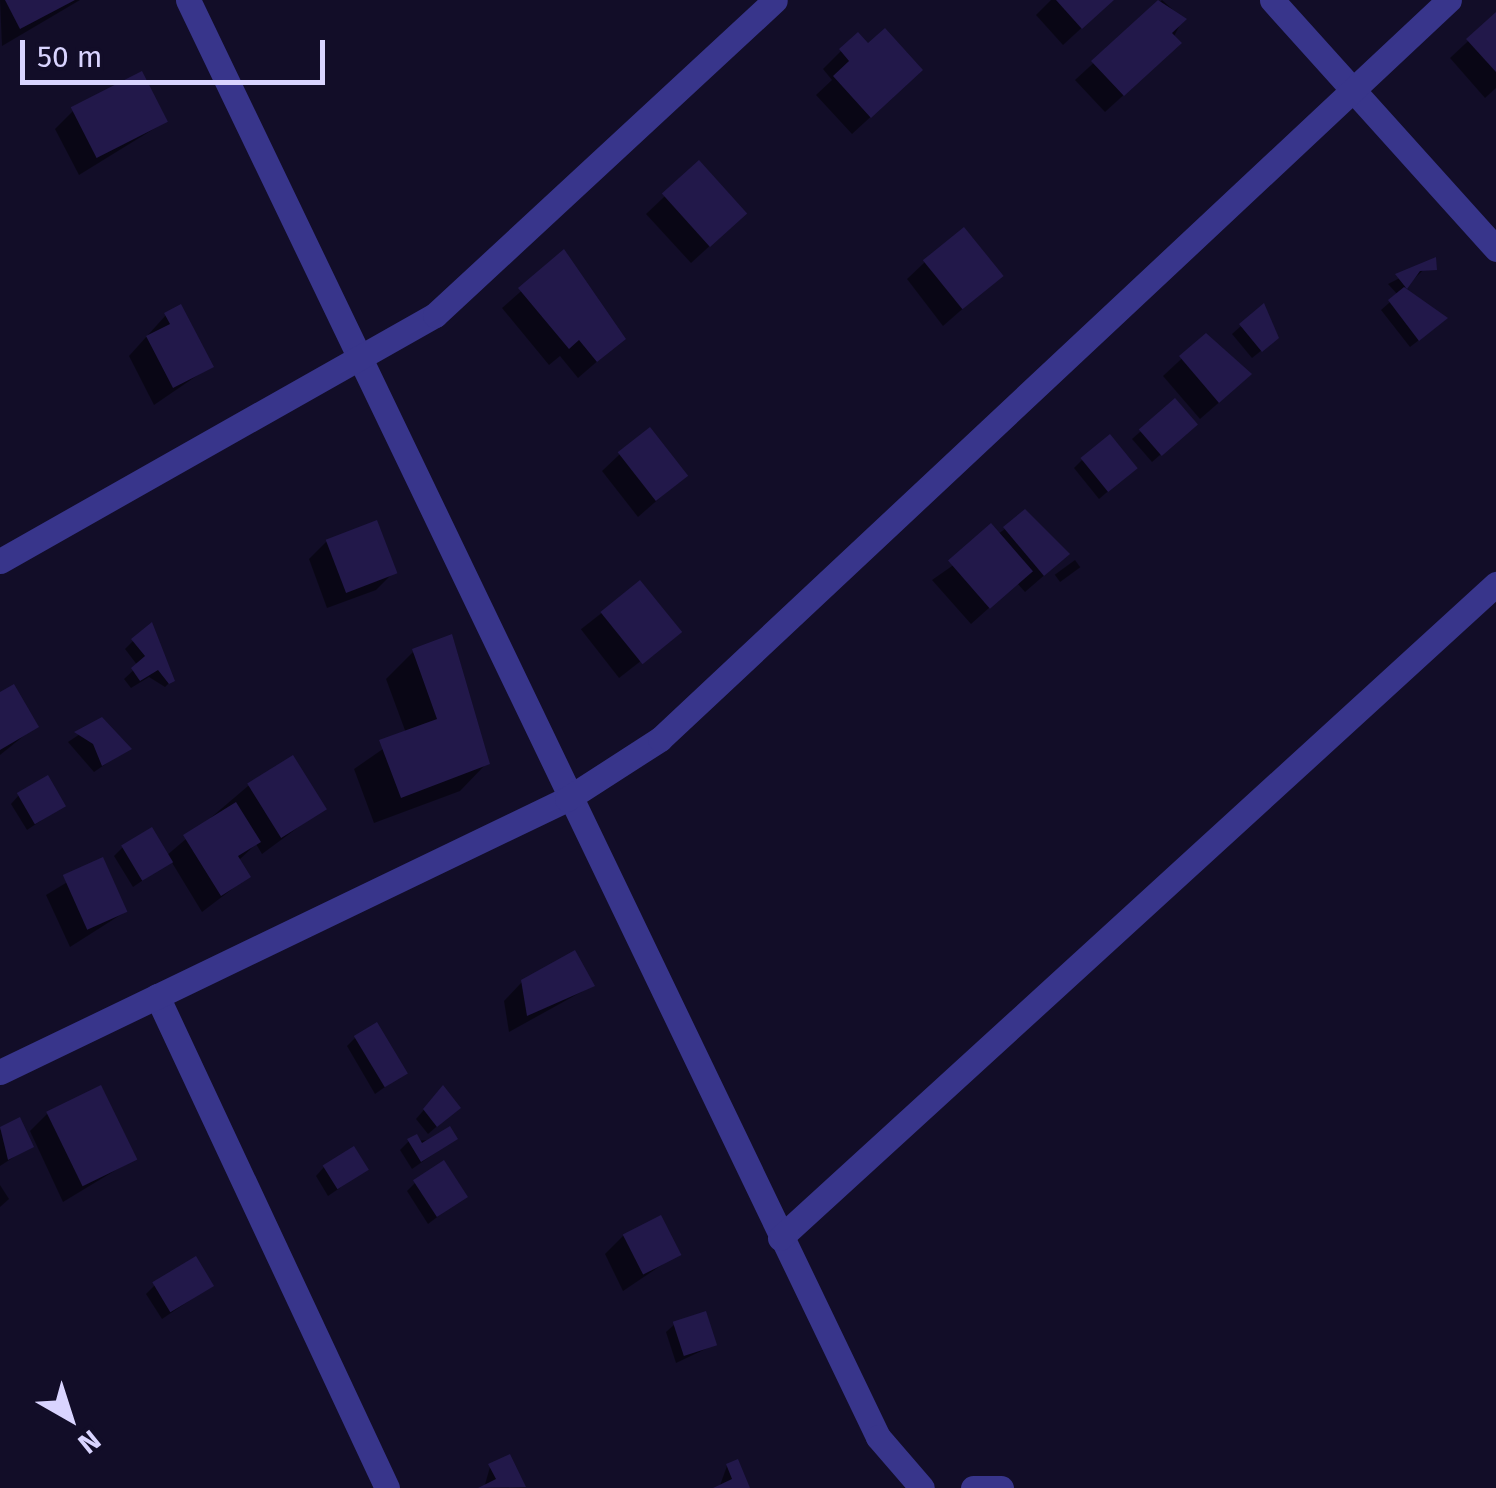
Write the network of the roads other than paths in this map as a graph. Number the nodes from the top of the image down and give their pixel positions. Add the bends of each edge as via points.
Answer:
1 (188, 0) edge
2 (775, 0) edge
3 (1272, 0) edge
4 (1448, 0) edge
5 (1352, 88) junction
6 (1496, 249) edge
7 (366, 359) junction
8 (0, 561) edge
9 (1496, 584) edge
10 (566, 800) junction
11 (157, 996) junction
12 (0, 1072) edge
13 (780, 1238) junction
14 (387, 1488) edge
15 (922, 1488) edge
16 (974, 1488) edge
17 (1001, 1488) edge

1 - 7 street
2 - 7 street via 434,315
3 - 5 street
4 - 5 street
5 - 6 street
5 - 10 street via 660,739
7 - 8 street
7 - 10 street
9 - 13 street
10 - 11 street
10 - 13 street
11 - 12 street
11 - 14 street
13 - 15 street via 878,1437
16 - 17 street

